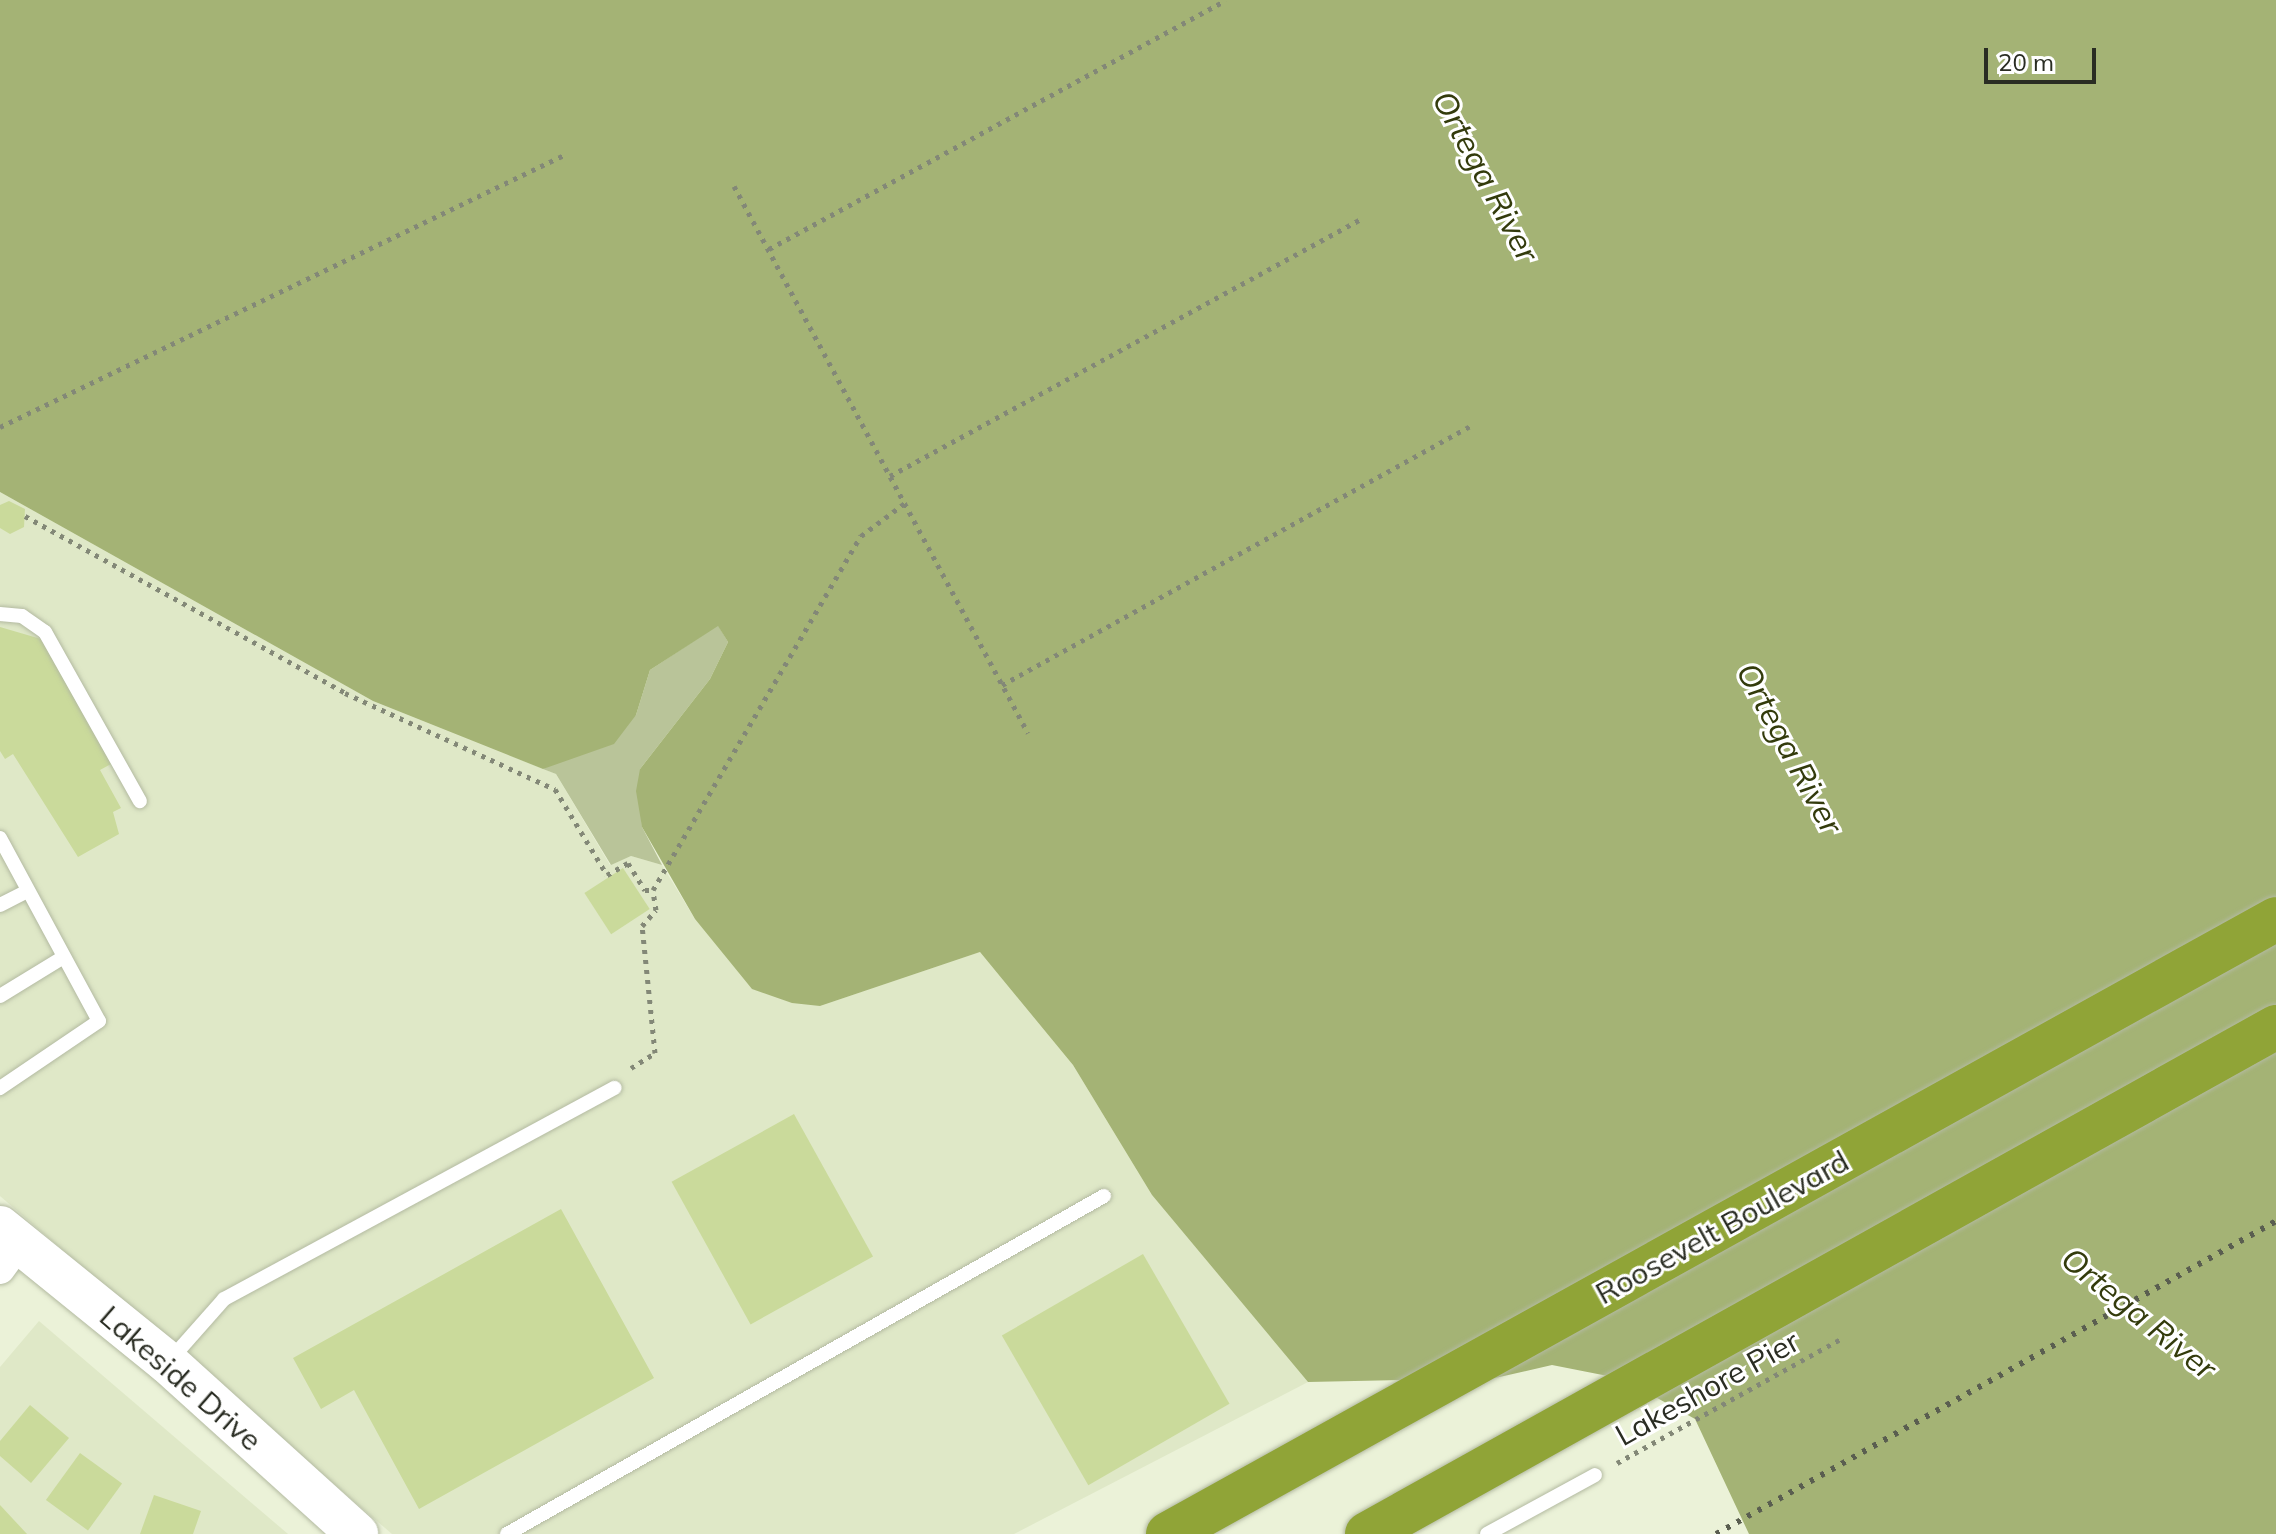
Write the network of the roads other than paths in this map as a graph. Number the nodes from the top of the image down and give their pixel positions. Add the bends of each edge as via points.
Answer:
1 (0, 614) edge
2 (140, 801) dead end
3 (0, 838) edge
4 (27, 891) junction
5 (0, 905) edge
6 (2276, 919) edge
7 (62, 958) junction
8 (0, 996) edge
9 (2276, 1027) edge
10 (0, 1088) edge
11 (615, 1088) dead end
12 (1104, 1196) dead end
13 (7, 1246) edge
14 (168, 1363) junction
15 (1595, 1475) road end
16 (357, 1534) edge
17 (507, 1534) edge
18 (1168, 1534) edge
19 (1367, 1534) edge
20 (1487, 1534) edge

1 - 2 lane via 22,616 45,632
3 - 4 lane
4 - 5 lane
4 - 7 lane
6 - 18 highway, Roosevelt Boulevard
7 - 8 lane
7 - 10 lane via 99,1021
9 - 19 highway
11 - 14 lane via 224,1299
12 - 17 lane
13 - 14 street, Lakeside Drive
14 - 16 street, Lakeside Drive
15 - 20 lane

